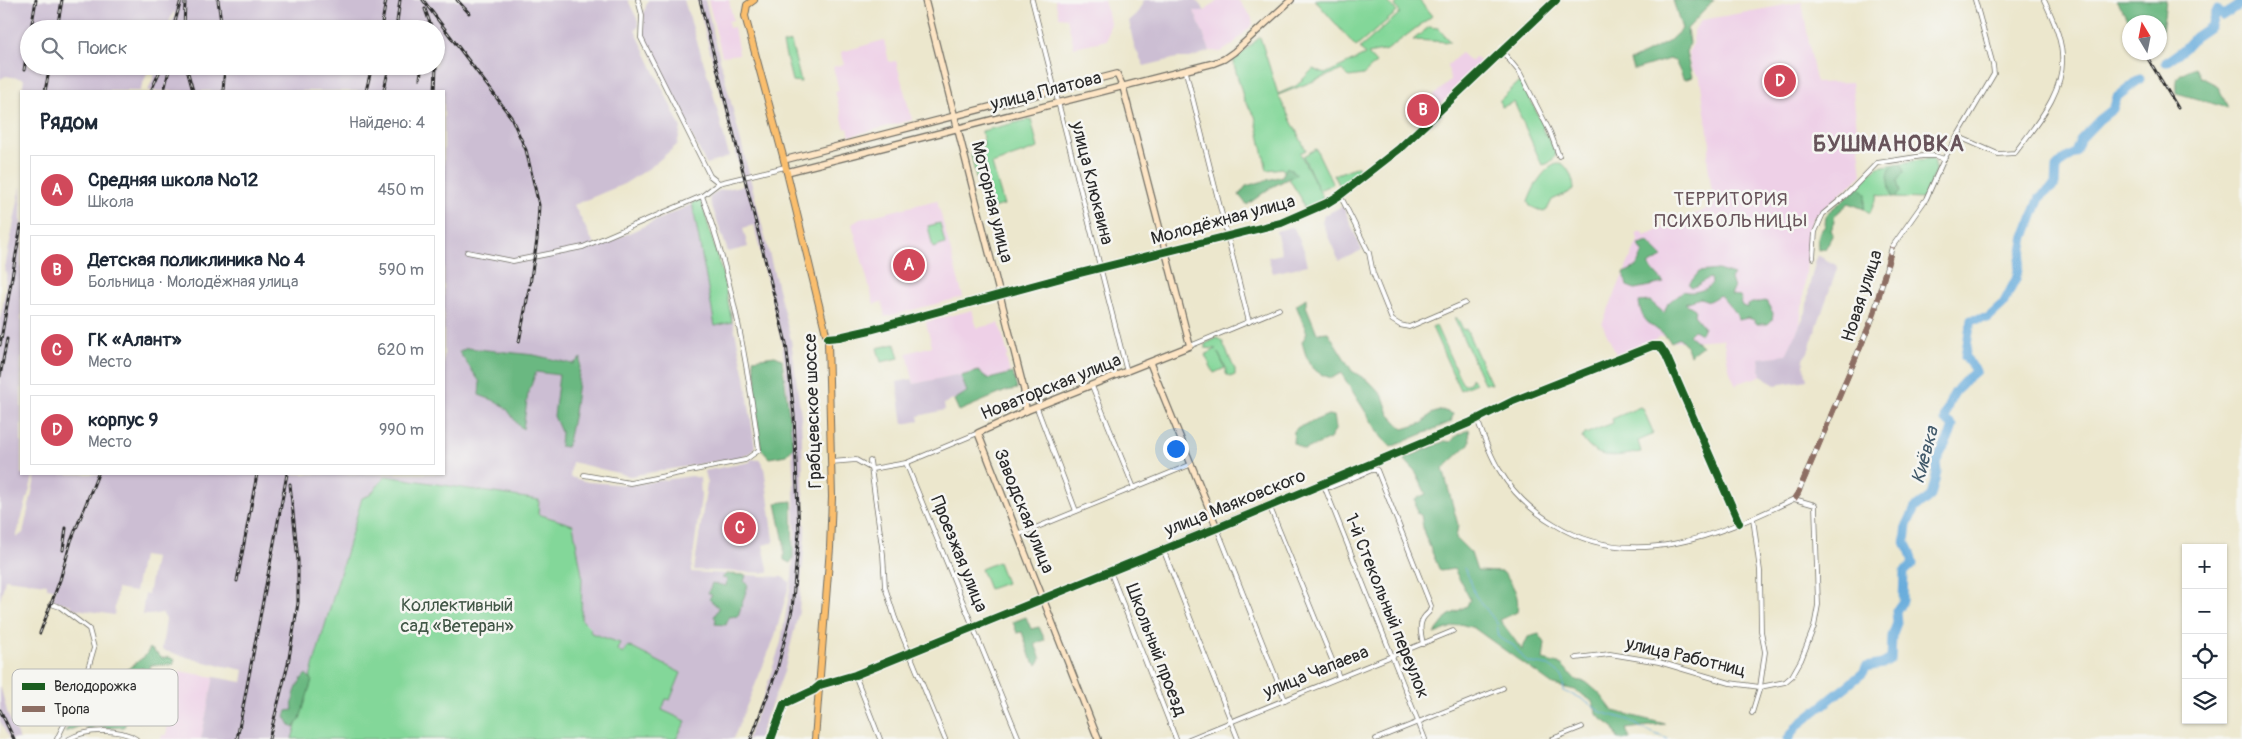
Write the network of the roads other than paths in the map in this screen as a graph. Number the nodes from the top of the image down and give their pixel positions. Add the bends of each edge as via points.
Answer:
1 (638, 0) edge
2 (754, 0) edge
3 (925, 0) edge
4 (1032, 0) edge
5 (1291, 0) edge
6 (1556, 0) edge
7 (1975, 0) edge
8 (2044, 0) edge
9 (745, 2) edge
10 (1502, 51) junction
11 (1186, 72) junction
12 (1123, 87) junction
13 (1054, 90) junction
14 (1058, 104) junction
15 (955, 117) junction
16 (958, 129) junction
17 (1959, 137) junction
18 (1559, 156) dead end
19 (1944, 159) junction
20 (785, 167) junction
21 (719, 183) junction
22 (1340, 195) junction
23 (702, 196) junction
24 (1228, 236) junction
25 (1166, 251) junction
26 (467, 252) dead end
27 (1813, 258) dead end
28 (1100, 268) junction
29 (1000, 294) junction
30 (1465, 303) dead end
31 (1279, 309) dead end
32 (1249, 322) junction
33 (828, 338) junction
34 (1190, 346) junction
35 (1660, 346) joint
36 (1150, 363) junction
37 (1127, 372) junction
38 (1092, 386) junction
39 (1037, 408) junction
40 (1026, 411) junction
41 (1477, 419) junction
42 (978, 434) junction
43 (870, 461) dead end
44 (831, 462) junction
45 (906, 463) junction
46 (1192, 464) junction
47 (872, 468) junction
48 (584, 475) dead end
49 (1324, 485) junction
50 (1134, 488) junction
51 (1794, 499) junction
52 (1269, 505) junction
53 (1076, 511) junction
54 (1753, 518) junction
55 (1739, 523) junction
56 (1216, 528) junction
57 (1018, 535) junction
58 (1163, 549) junction
59 (1110, 570) junction
60 (1042, 598) junction
61 (51, 604) dead end
62 (974, 626) junction
63 (1453, 631) dead end
64 (1423, 644) junction
65 (910, 652) junction
66 (1391, 656) junction
67 (1576, 658) dead end
68 (88, 669) edge
69 (854, 675) junction
70 (1340, 677) junction
71 (820, 685) junction
72 (1760, 687) junction
73 (1503, 688) dead end
74 (1285, 700) junction
75 (1752, 713) dead end
76 (1231, 722) junction
77 (1418, 722) junction
78 (63, 726) edge
79 (1582, 727) dead end
80 (57, 739) edge
81 (69, 739) edge
82 (136, 739) edge
83 (771, 739) edge
84 (815, 739) edge
85 (880, 739) edge
86 (945, 739) edge
87 (1019, 739) edge
88 (1098, 739) edge
89 (1176, 739) edge
90 (1189, 739) edge
91 (1238, 739) edge
92 (1376, 739) edge
93 (1425, 739) edge
94 (1552, 739) edge

1 - 21 street via 642,15 641,38 710,176
2 - 9 main road, Грабцевское шоссе
3 - 15 street, Моторная улица
4 - 13 street, улица Клюквина
5 - 11 street, улица Платова via 1227,58
6 - 10 street, Молодёжная улица
7 - 17 street, Новая улица via 1994,74
8 - 17 street via 2056,27 2062,55 2058,87 2042,116 2015,153 1998,154
9 - 20 main road, Грабцевское шоссе via 745,16
10 - 18 street via 1520,73
10 - 22 street, Молодёжная улица via 1399,149
11 - 12 street, улица Платова
11 - 24 street
12 - 13 street, улица Платова via 1117,74
12 - 14 street, улица Платова
12 - 25 street
13 - 14 street, улица Клюквина
13 - 15 street, улица Платова
14 - 16 street, улица Платова
14 - 28 street, улица Клюквина
15 - 16 street, Моторная улица
15 - 20 street, улица Платова
16 - 20 street, улица Платова
16 - 29 street, Моторная улица
17 - 19 street, Новая улица
19 - 27 street via 1923,156 1877,163 1823,214 1815,232
19 - 51 street, Новая улица via 1926,199 1892,247 1873,317
20 - 21 street
20 - 33 main road, Грабцевское шоссе
21 - 23 street
22 - 24 street, Молодёжная улица via 1327,204 1281,223
22 - 30 street via 1369,253 1373,273 1392,320 1409,327
23 - 26 street via 582,247 513,261
23 - 48 street via 728,276 749,379 759,450 745,460 630,483
24 - 25 street, Молодёжная улица
24 - 32 street
25 - 28 street, Молодёжная улица
25 - 34 street
28 - 29 street, Молодёжная улица
28 - 37 street, улица Клюквина
29 - 33 street, Молодёжная улица via 870,330
29 - 40 street, Моторная улица via 1024,390
31 - 32 street, Новаторская улица
32 - 34 street, Новаторская улица
33 - 44 main road, Грабцевское шоссе
34 - 36 street, Новаторская улица
35 - 41 street, улица Маяковского via 1652,346 1550,386
35 - 55 street
36 - 37 street, Новаторская улица
36 - 46 street
37 - 38 street, Новаторская улица
38 - 39 street, Новаторская улица
38 - 50 street
39 - 40 street, Новаторская улица
39 - 53 street
40 - 42 street, Новаторская улица
41 - 49 street, улица Маяковского
41 - 55 street via 1499,470 1514,492 1540,516 1571,535 1621,548 1636,547 1690,540
42 - 45 street, Новаторская улица
42 - 57 street, Заводская улица
43 - 47 street
44 - 47 street, Новаторская улица via 856,460
44 - 71 main road, Грабцевское шоссе via 830,548
45 - 47 street, Новаторская улица
45 - 62 street, Проезжая улица
46 - 50 street
46 - 56 street
47 - 65 street via 885,587
49 - 52 street, улица Маяковского
49 - 64 street via 1331,486 1377,470 1432,606 1420,625
49 - 66 street, 1-й Стекольный переулок
50 - 53 street
51 - 54 street
51 - 72 street, улица Работниц via 1815,505 1818,605 1814,627 1792,676 1785,682
52 - 56 street, улица Маяковского
52 - 70 street
53 - 57 street
54 - 55 street
54 - 72 street via 1765,652
56 - 58 street, улица Маяковского
56 - 74 street
57 - 60 street, Заводская улица
58 - 59 street, улица Маяковского
58 - 76 street
59 - 60 street, улица Маяковского
59 - 89 street, Школьный проезд
60 - 62 street, улица Маяковского
60 - 88 street, Заводская улица
61 - 68 street via 90,629 94,648
62 - 65 street, улица Маяковского
62 - 87 street, Проезжая улица
63 - 64 street, улица Чапаева
64 - 66 street, улица Чапаева
65 - 69 street, улица Маяковского
65 - 86 street
66 - 70 street, улица Чапаева
66 - 77 street, 1-й Стекольный переулок
67 - 72 street, улица Работниц via 1610,654 1659,662 1730,683
69 - 71 street, улица Маяковского
69 - 85 street
70 - 74 street, улица Чапаева
71 - 83 street via 784,704
71 - 84 main road, Грабцевское шоссе
72 - 75 street
73 - 77 street
74 - 76 street, улица Чапаева
76 - 90 street, улица Чапаева
76 - 91 street
77 - 92 street
77 - 93 street, 1-й Стекольный переулок
78 - 80 street
79 - 94 street
81 - 82 street via 94,732 112,732

